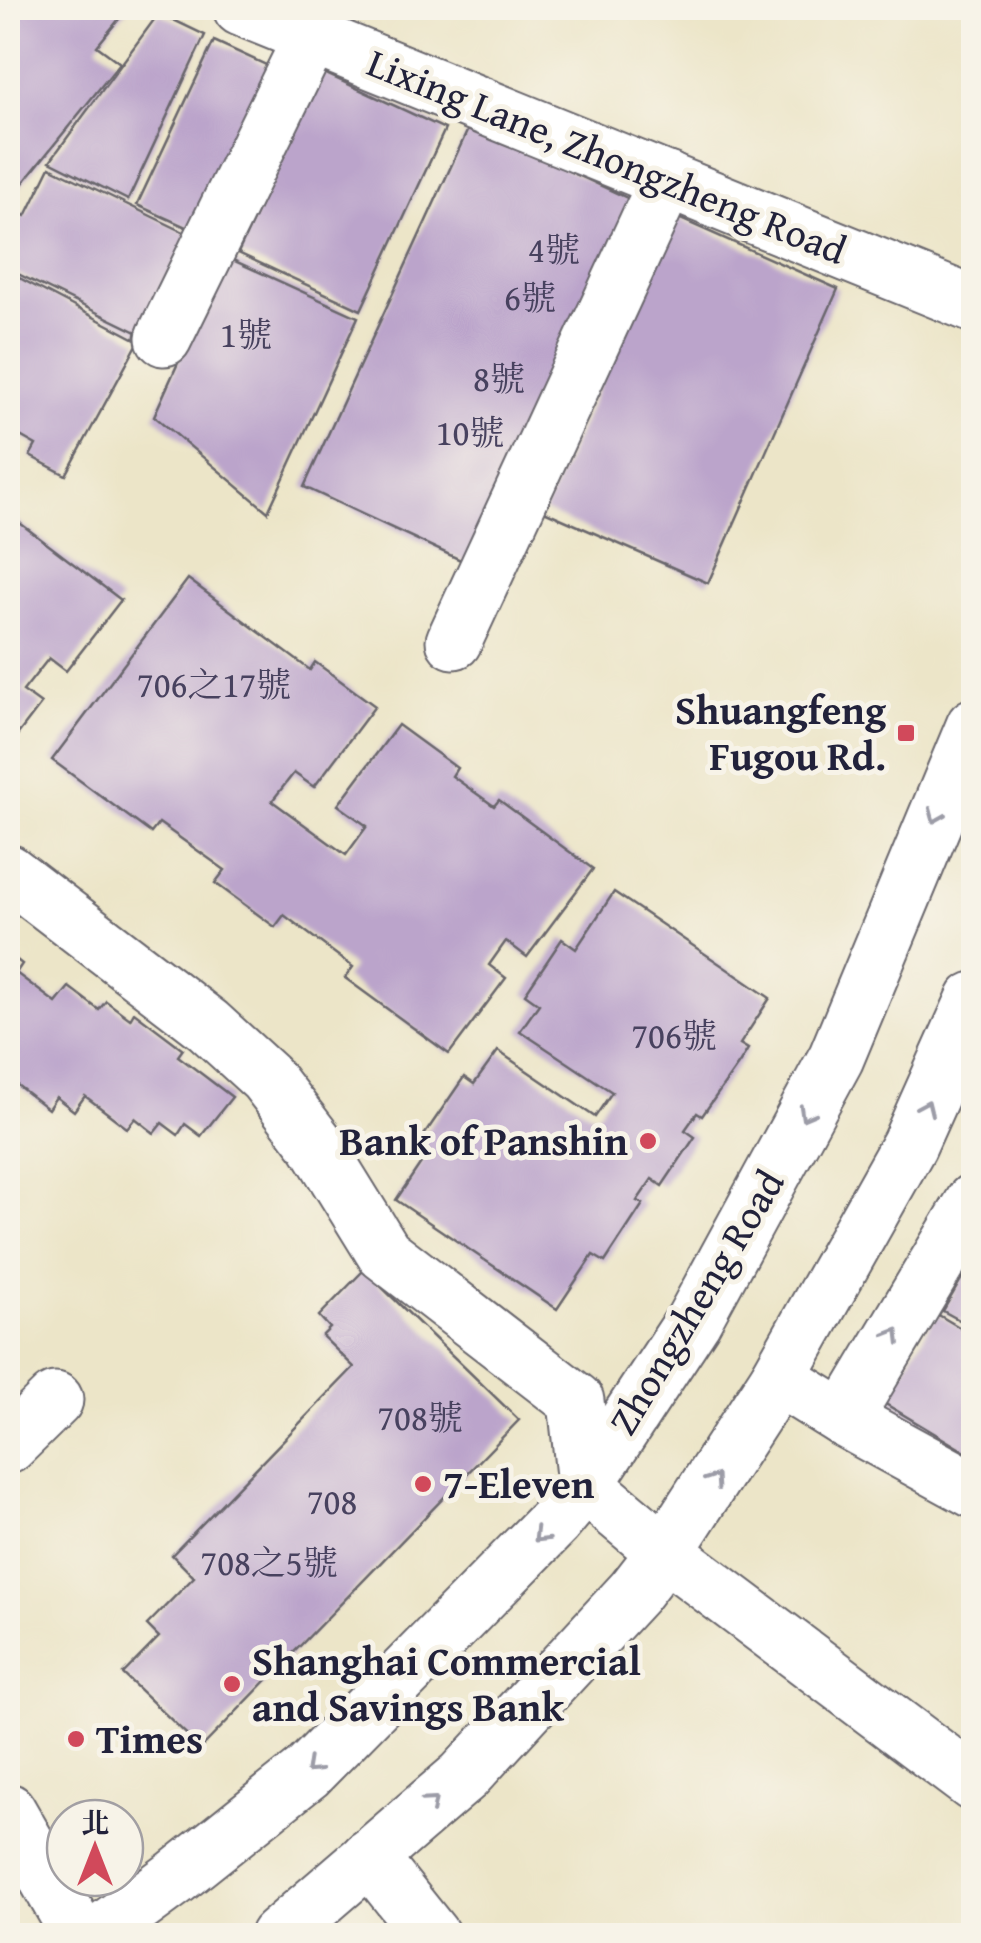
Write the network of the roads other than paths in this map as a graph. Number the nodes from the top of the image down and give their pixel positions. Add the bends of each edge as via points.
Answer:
1 (241, 8) edge
2 (312, 36) junction
3 (667, 180) junction
4 (974, 305) edge
5 (164, 338) dead end
6 (454, 641) dead end
7 (974, 726) edge
8 (8, 872) edge
9 (974, 1000) edge
10 (974, 1201) edge
11 (778, 1378) junction
12 (56, 1400) dead end
13 (844, 1419) junction
14 (8, 1446) edge
15 (585, 1485) junction
16 (974, 1490) edge
17 (665, 1552) junction
18 (974, 1784) edge
19 (8, 1811) edge
20 (369, 1857) junction
21 (80, 1936) edge
22 (96, 1936) edge
23 (278, 1936) edge
24 (432, 1936) edge

1 - 2 main road, Lixing Lane, Zhongzheng Road
2 - 3 main road, Lixing Lane, Zhongzheng Road
2 - 5 main road
3 - 4 main road, Lixing Lane, Zhongzheng Road
3 - 6 main road
7 -> 15 main road, Zhongzheng Road via 836,1058 693,1321
8 - 15 main road via 208,1024 266,1078 316,1143 384,1253 576,1400
11 -> 9 main road via 909,1145
13 -> 10 main road
11 - 13 main road
17 -> 11 main road
12 - 14 main road
13 - 16 main road
15 - 17 main road
15 -> 22 main road, Zhongzheng Road via 306,1773
17 - 18 main road
20 -> 17 main road via 464,1776
19 - 21 main road
20 - 23 main road
20 - 24 main road

